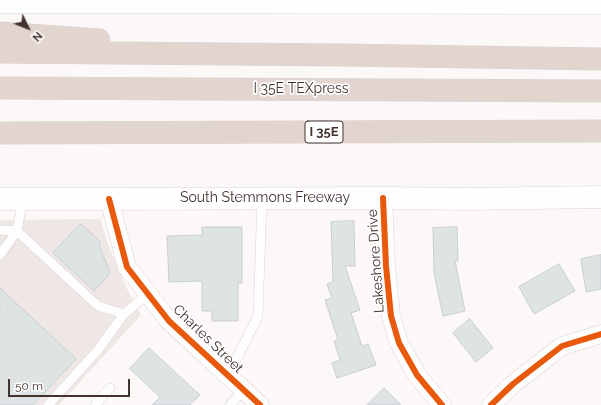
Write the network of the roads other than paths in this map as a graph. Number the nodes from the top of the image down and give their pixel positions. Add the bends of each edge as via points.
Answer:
1 (0, 2) edge
2 (592, 2) edge
3 (0, 33) edge
4 (0, 52) edge
5 (342, 55) junction
6 (601, 59) edge
7 (0, 88) edge
8 (601, 91) edge
9 (601, 131) edge
10 (0, 133) edge
11 (47, 133) junction
12 (0, 136) edge
13 (601, 197) edge
14 (262, 198) junction
15 (383, 198) junction
16 (0, 199) edge
17 (23, 199) junction
18 (108, 200) junction
19 (0, 230) edge
20 (17, 232) junction
21 (0, 255) edge
22 (148, 294) junction
23 (124, 314) junction
24 (601, 334) edge
25 (228, 376) junction
26 (110, 388) dead end
27 (244, 390) junction
28 (48, 405) edge
29 (95, 405) edge
30 (230, 405) edge
31 (260, 405) edge
32 (442, 405) edge
33 (491, 405) edge

1 - 2 main road
3 - 5 highway
4 - 5 highway
5 - 6 highway
7 - 8 highway, I 35E TEXpress
9 - 11 highway, I 35E
10 - 11 highway, I 35E
11 - 12 highway
13 - 15 main road, South Stemmons Freeway
14 - 15 main road, South Stemmons Freeway
14 - 18 main road, South Stemmons Freeway
14 - 25 lane via 258,316
15 - 32 street, Lakeshore Drive via 391,316 399,343 417,375
16 - 17 main road, South Stemmons Freeway
17 - 18 main road, South Stemmons Freeway
17 - 20 lane
18 - 22 street, Charles Street via 127,267
19 - 20 lane
20 - 21 lane
20 - 23 lane via 98,306
22 - 23 lane
22 - 25 street, Charles Street via 169,321
23 - 28 lane via 98,350
24 - 33 street via 562,346 513,384
25 - 27 street, Charles Street
26 - 29 lane
27 - 30 lane
27 - 31 street, Charles Street

